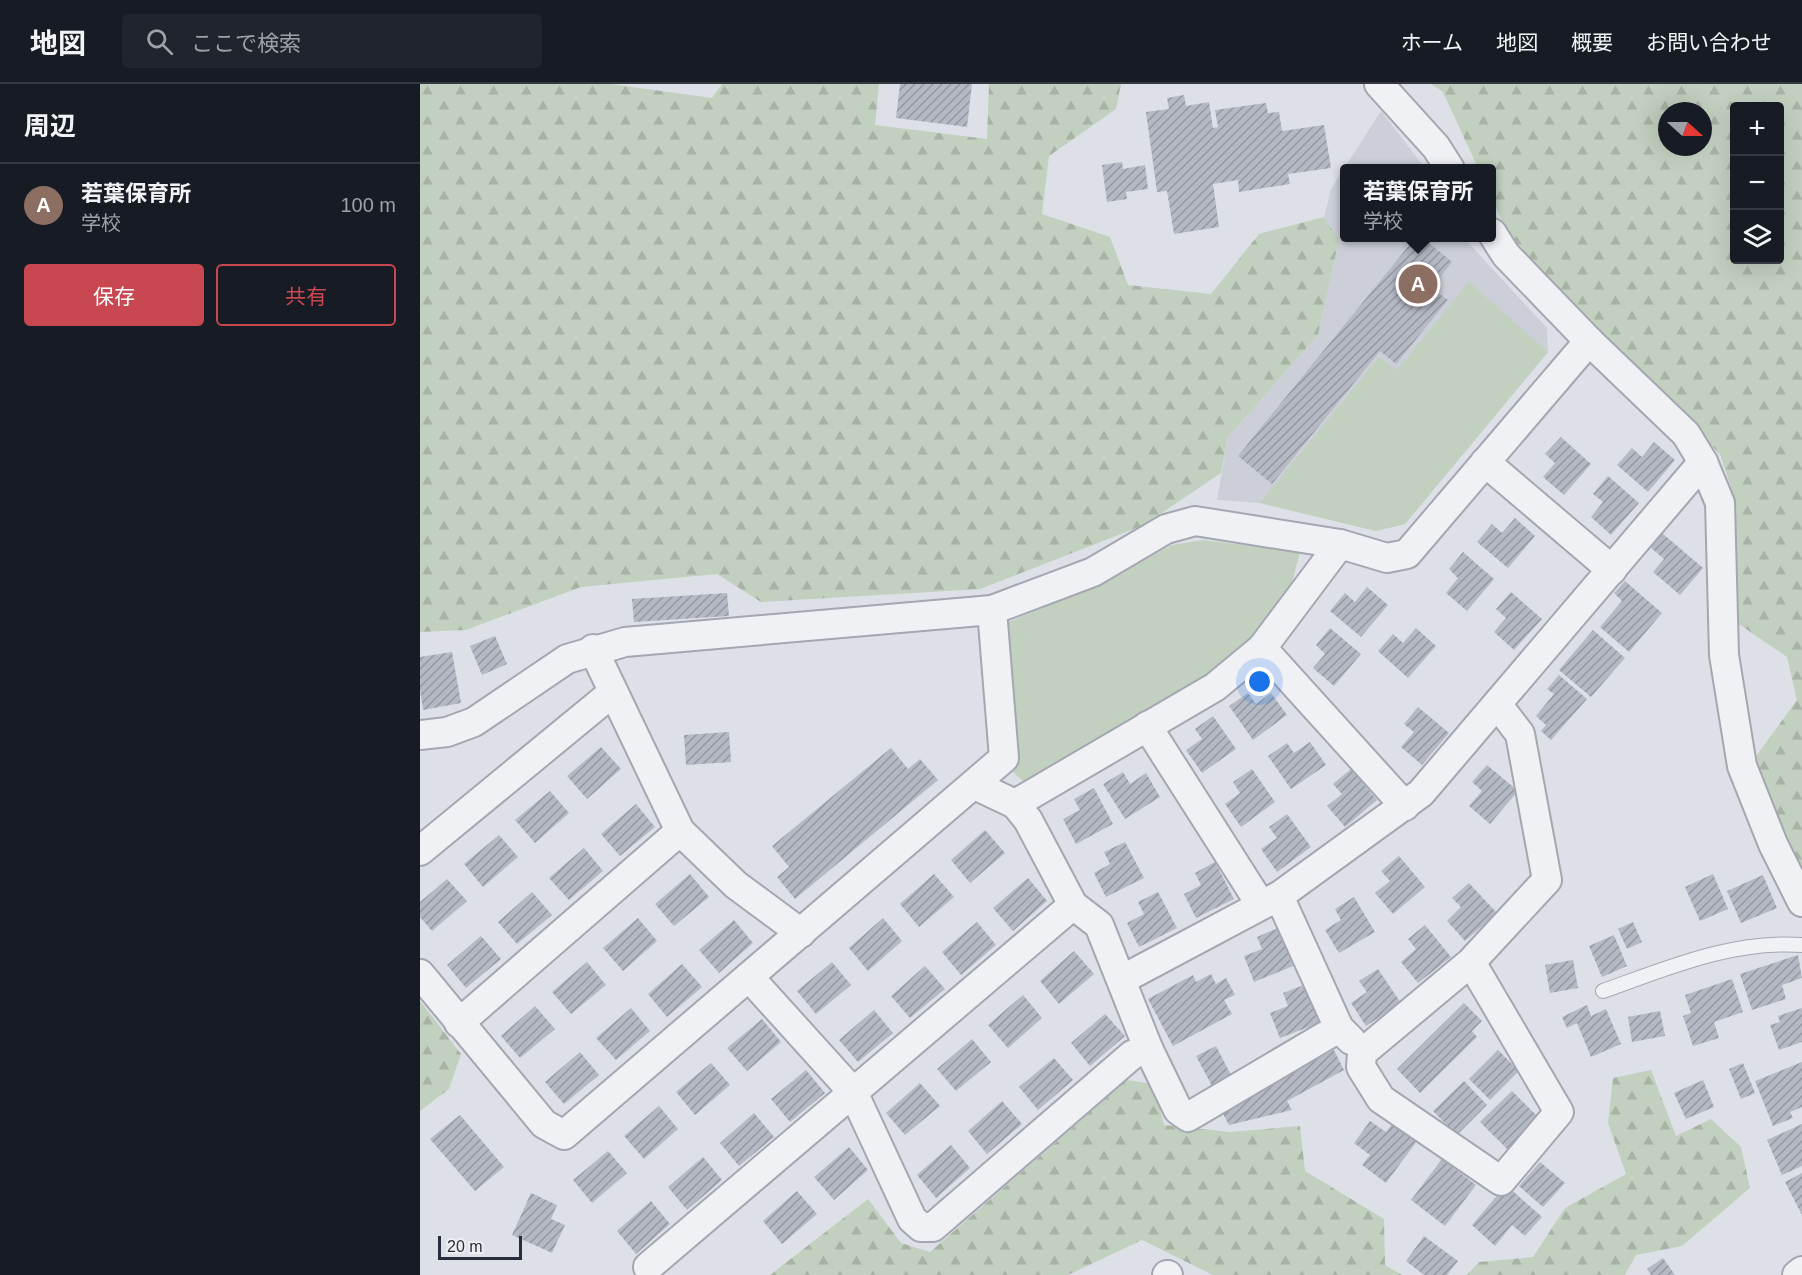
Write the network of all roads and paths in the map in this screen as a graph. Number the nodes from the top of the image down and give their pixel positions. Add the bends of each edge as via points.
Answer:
1 (1380, 84) edge
2 (1447, 164) edge
3 (1496, 240) edge
4 (1589, 341) junction
5 (1485, 462) junction
6 (1703, 462) junction
7 (1340, 544) junction
8 (1612, 570) junction
9 (992, 610) junction
10 (1262, 648) junction
11 (592, 649) junction
12 (612, 693) junction
13 (1497, 705) junction
14 (1147, 726) junction
15 (420, 735) edge
16 (975, 785) junction
17 (1016, 804) junction
18 (1405, 806) junction
19 (680, 831) junction
20 (420, 851) edge
21 (1270, 900) junction
22 (1802, 902) edge
23 (1072, 905) junction
24 (801, 933) junction
25 (1802, 945) edge
26 (1471, 962) junction
27 (420, 974) edge
28 (749, 977) junction
29 (1123, 979) junction
30 (1603, 991) dead end
31 (459, 1023) junction
32 (1339, 1028) junction
33 (1148, 1048) junction
34 (1362, 1053) junction
35 (853, 1092) junction
36 (648, 1267) dead end
37 (1802, 1271) edge
38 (1797, 1275) edge

1 - 2 street
3 - 4 street
4 - 5 street
4 - 6 street via 1686,434
5 - 7 street via 1407,554 1387,558
5 - 8 street
6 - 8 street
6 - 22 street via 1720,503 1724,655 1742,766 1773,844
7 - 9 street via 1195,521 1166,529 1093,572
7 - 10 street
8 - 13 street
9 - 11 street via 625,642
9 - 16 street via 1004,758
10 - 14 street via 1215,687
10 - 18 street
11 - 12 street
11 - 15 street via 567,658 474,722 447,732
12 - 19 street
12 - 20 street
13 - 18 street via 1421,793
13 - 26 street via 1520,734 1547,880
14 - 17 street
14 - 21 street
16 - 17 street
16 - 24 street
17 - 23 street
18 - 21 street
19 - 24 street via 736,885
19 - 31 street
21 - 29 street
21 - 32 street
23 - 29 street via 1099,925
23 - 35 street
24 - 28 street
25 - 30 lane via 1772,943 1711,953
26 - 34 street
26 - 34 street via 1559,1112 1501,1181 1381,1099 1361,1067
27 - 31 street
28 - 31 street via 564,1135 544,1124
28 - 35 street
29 - 33 street
32 - 33 street via 1188,1117 1178,1110
32 - 34 street
33 - 35 street via 1132,1055 933,1227 921,1227 912,1219
35 - 36 street
37 - 38 street

